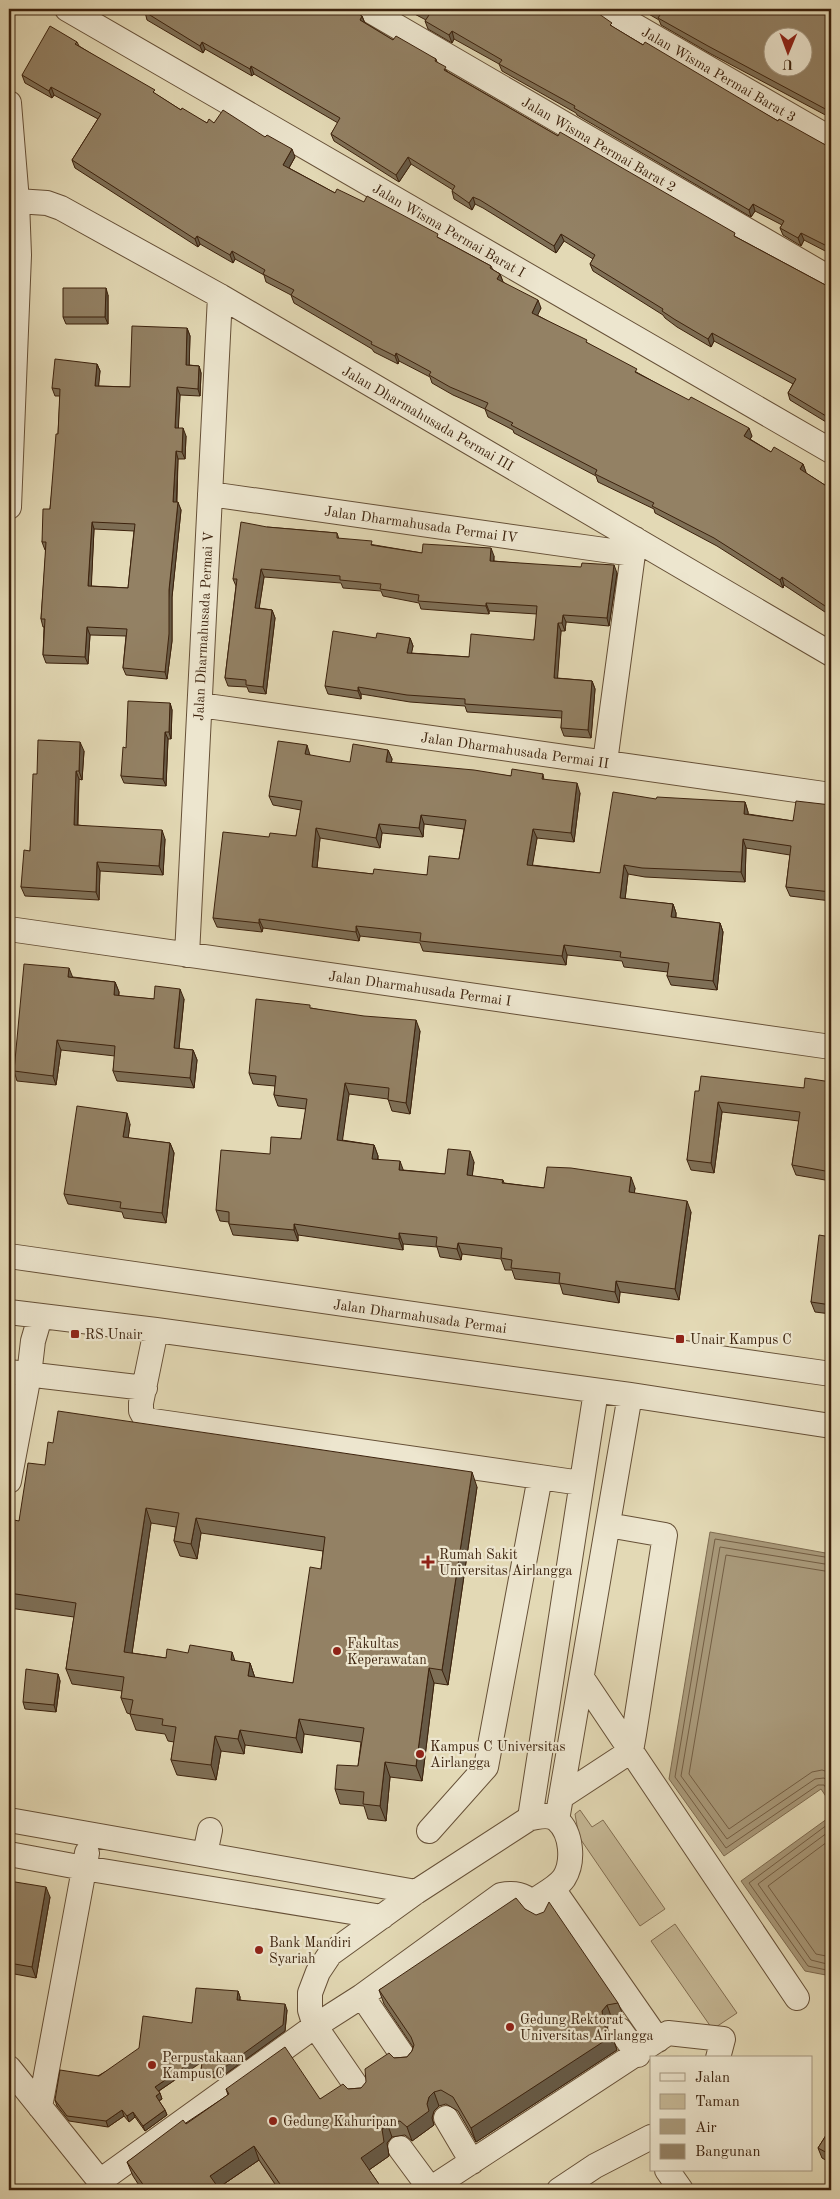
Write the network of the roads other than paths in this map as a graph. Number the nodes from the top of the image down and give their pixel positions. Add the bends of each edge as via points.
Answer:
1 (67, 9) edge
2 (367, 9) edge
3 (606, 9) edge
4 (10, 112) edge
5 (831, 139) edge
6 (17, 201) junction
7 (831, 279) edge
8 (220, 296) junction
9 (831, 451) edge
10 (210, 494) junction
11 (9, 507) edge
12 (634, 546) junction
13 (831, 654) edge
14 (200, 704) junction
15 (605, 762) junction
16 (831, 795) edge
17 (9, 929) edge
18 (187, 955) junction
19 (831, 1047) edge
20 (9, 1256) edge
21 (9, 1312) edge
22 (40, 1317) junction
23 (156, 1330) junction
24 (19, 1373) edge
25 (831, 1374) edge
26 (145, 1388) junction
27 (596, 1391) junction
28 (630, 1395) junction
29 (831, 1426) edge
30 (540, 1477) junction
31 (9, 1481) edge
32 (581, 1483) junction
33 (608, 1525) junction
34 (582, 1678) junction
35 (631, 1751) junction
36 (561, 1797) junction
37 (530, 1818) junction
38 (9, 1820) edge
39 (557, 1820) junction
40 (210, 1830) dead end
41 (429, 1831) dead end
42 (90, 1835) junction
43 (9, 1854) edge
44 (205, 1854) junction
45 (84, 1868) junction
46 (553, 1888) junction
47 (416, 1892) junction
48 (382, 1917) junction
49 (362, 1996) junction
50 (797, 1998) dead end
51 (315, 2026) junction
52 (620, 2030) dead end
53 (658, 2040) junction
54 (720, 2049) edge
55 (638, 2055) junction
56 (405, 2059) edge
57 (9, 2068) edge
58 (359, 2090) edge
59 (40, 2107) junction
60 (446, 2118) dead end
61 (650, 2138) edge
62 (400, 2148) dead end
63 (472, 2162) junction
64 (595, 2166) junction
65 (668, 2172) edge
66 (103, 2186) edge
67 (562, 2189) edge
68 (431, 2190) edge
69 (592, 2190) edge
70 (681, 2190) edge

1 - 9 street, Jalan Wisma Permai Barat I
2 - 7 street, Jalan Wisma Permai Barat 2
3 - 5 street, Jalan Wisma Permai Barat 3
4 - 6 street
6 - 8 street, Jalan Dharmahusada Permai III via 47,203 61,208
6 - 11 street via 19,255
8 - 10 street, Jalan Dharmahusada Permai V
8 - 12 street, Jalan Dharmahusada Permai III
10 - 12 street, Jalan Dharmahusada Permai IV
10 - 14 street, Jalan Dharmahusada Permai V
12 - 13 street, Jalan Dharmahusada Permai III
12 - 15 street
14 - 15 street, Jalan Dharmahusada Permai II
14 - 18 street, Jalan Dharmahusada Permai V
15 - 16 street, Jalan Dharmahusada Permai II
17 - 18 street, Jalan Dharmahusada Permai I
18 - 19 street, Jalan Dharmahusada Permai I
20 - 25 street, Jalan Dharmahusada Permai
21 - 22 street
22 - 23 street
22 - 24 street
23 - 26 street
23 - 27 street
24 - 26 street
24 - 31 street
26 - 30 street via 141,1411 146,1420
27 - 28 street
27 - 32 street
28 - 29 street
28 - 33 street
30 - 32 street
30 - 41 street via 486,1767
32 - 37 street
33 - 34 street
33 - 35 street via 665,1535
34 - 35 street
34 - 36 street
35 - 36 street
35 - 50 street
36 - 39 street
37 - 39 street via 548,1816
37 - 47 street
38 - 42 street
39 - 46 street via 570,1843 564,1878
40 - 44 street
42 - 44 street
42 - 45 street
43 - 45 street
44 - 47 street
45 - 48 street
45 - 59 street
46 - 49 street via 537,1909 515,1892 501,1895
46 - 53 street
47 - 48 street
48 - 51 street via 330,1954 318,1972 310,1993 310,2010
49 - 51 street
49 - 56 street
51 - 58 street
51 - 66 street
52 - 55 street
53 - 54 street via 668,2033
53 - 55 street
55 - 63 street
57 - 59 street
59 - 66 street
60 - 63 street
61 - 64 street
62 - 68 street
63 - 68 street
64 - 67 street
64 - 69 street
65 - 70 street

